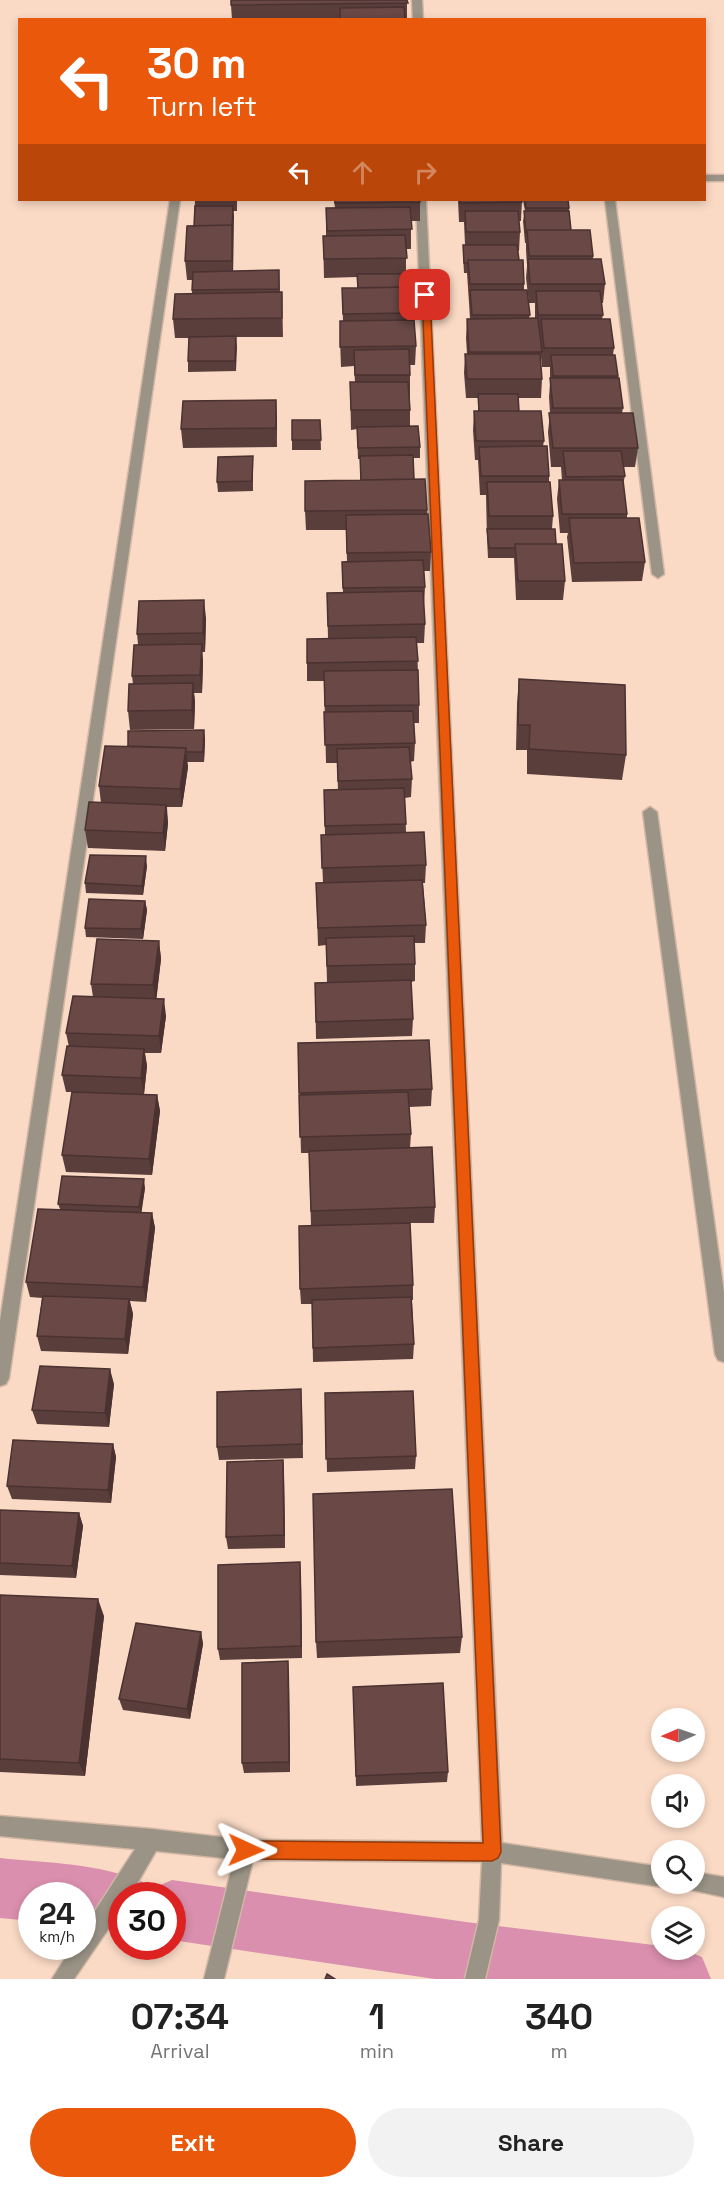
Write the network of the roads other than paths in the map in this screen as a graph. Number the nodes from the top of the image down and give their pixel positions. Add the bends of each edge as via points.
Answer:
1 (417, 0) edge
2 (417, 18) edge
3 (706, 178) edge
4 (724, 178) edge
5 (175, 201) edge
6 (421, 201) edge
7 (610, 201) edge
8 (658, 574) dead end
9 (650, 812) dead end
10 (724, 1353) edge
11 (0, 1378) edge
12 (0, 1826) edge
13 (152, 1839) junction
14 (246, 1850) junction
15 (492, 1852) junction
16 (651, 1875) edge
17 (705, 1884) edge
18 (724, 1887) edge
19 (216, 1971) edge
20 (66, 1974) edge
21 (475, 1979) edge

1 - 2 street
3 - 4 street
5 - 11 street
6 - 15 street
7 - 8 street
9 - 10 street
12 - 13 street
13 - 14 street
13 - 20 street
14 - 15 street
14 - 19 street
15 - 16 street
15 - 21 street via 489,1920
17 - 18 street

